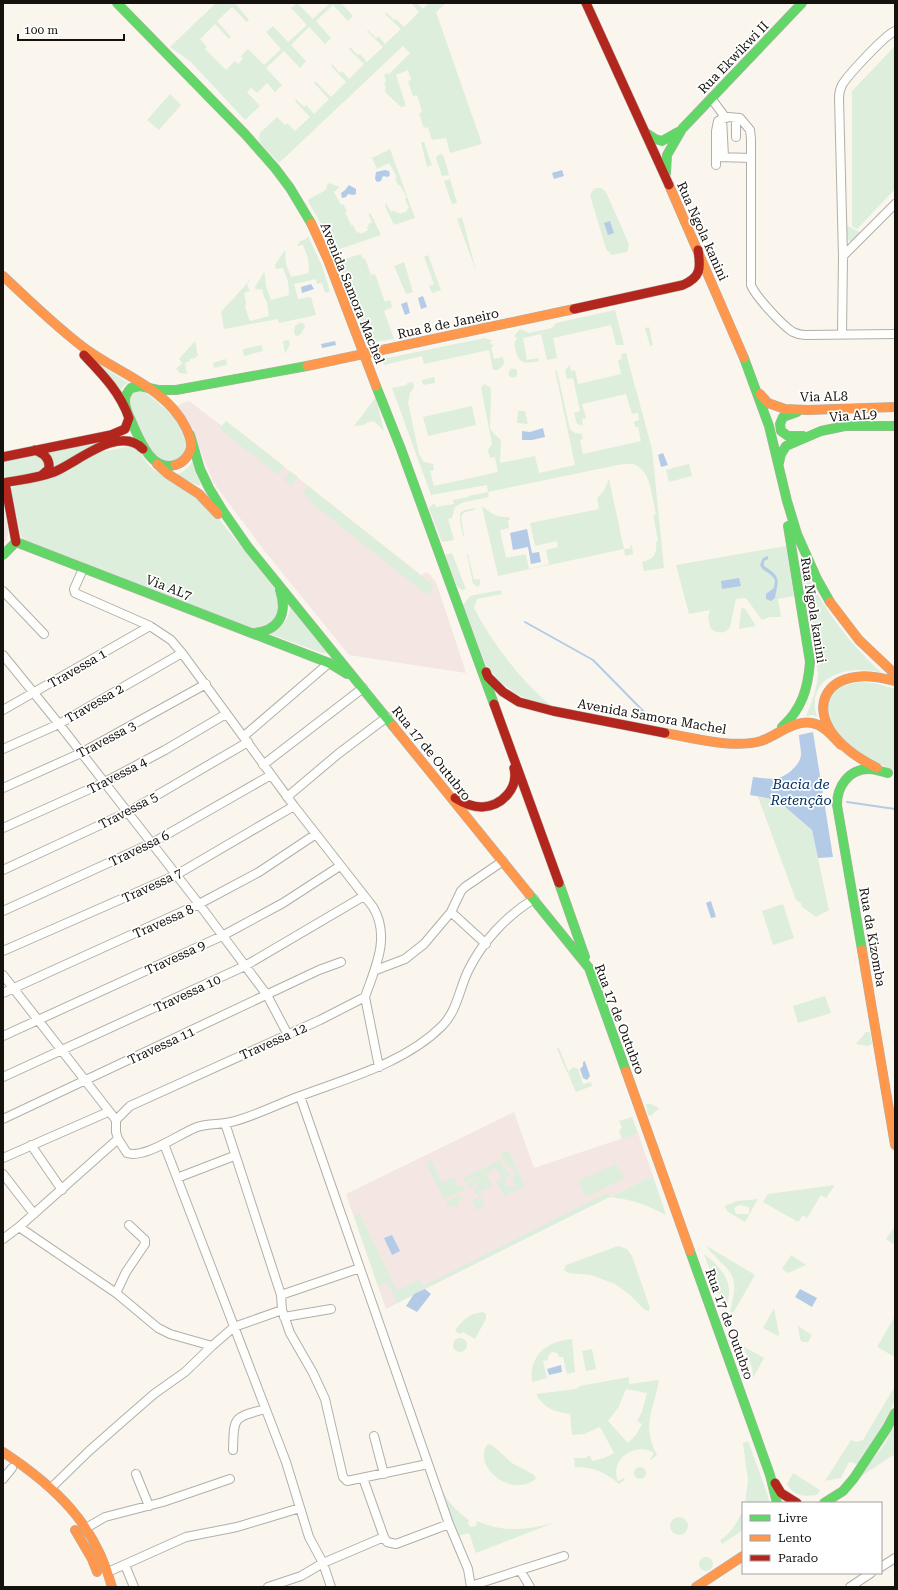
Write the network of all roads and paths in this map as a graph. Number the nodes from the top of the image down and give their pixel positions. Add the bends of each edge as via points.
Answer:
1 (586, 3) edge
2 (802, 3) edge
3 (118, 4) edge
4 (895, 31) edge
5 (711, 98) junction
6 (724, 118) junction
7 (736, 118) junction
8 (682, 129) junction
9 (646, 133) junction
10 (736, 137) dead end
11 (751, 158) junction
12 (668, 185) junction
13 (895, 204) edge
14 (698, 250) junction
15 (843, 256) junction
16 (3, 276) edge
17 (57, 326) junction
18 (842, 334) junction
19 (895, 334) edge
20 (363, 354) junction
21 (151, 388) junction
22 (759, 393) junction
23 (881, 407) junction
24 (895, 407) edge
25 (808, 410) junction
26 (127, 411) junction
27 (881, 426) junction
28 (895, 426) edge
29 (190, 435) junction
30 (810, 436) junction
31 (35, 450) junction
32 (148, 454) junction
33 (3, 456) edge
34 (779, 463) junction
35 (781, 475) junction
36 (41, 476) junction
37 (4, 483) edge
38 (16, 542) junction
39 (248, 547) junction
40 (3, 555) edge
41 (83, 568) junction
42 (273, 579) junction
43 (3, 591) edge
44 (150, 626) junction
45 (250, 633) junction
46 (44, 634) dead end
47 (473, 648) junction
48 (182, 653) junction
49 (3, 656) edge
50 (329, 663) junction
51 (895, 674) edge
52 (895, 681) edge
53 (206, 684) junction
54 (363, 688) junction
55 (34, 693) junction
56 (3, 710) edge
57 (226, 714) junction
58 (387, 717) junction
59 (59, 724) junction
60 (770, 736) junction
61 (246, 739) junction
62 (841, 745) junction
63 (3, 749) edge
64 (81, 753) junction
65 (513, 755) junction
66 (263, 765) junction
67 (891, 774) edge
68 (270, 775) junction
69 (104, 783) junction
70 (3, 788) edge
71 (447, 792) junction
72 (287, 797) junction
73 (294, 806) junction
74 (128, 812) junction
75 (3, 828) edge
76 (316, 834) junction
77 (152, 843) junction
78 (502, 861) junction
79 (340, 866) junction
80 (3, 870) edge
81 (176, 876) junction
82 (364, 896) junction
83 (534, 899) junction
84 (200, 904) junction
85 (3, 911) edge
86 (451, 912) junction
87 (222, 936) junction
88 (486, 944) junction
89 (3, 951) edge
90 (340, 962) dead end
91 (245, 966) junction
92 (589, 968) junction
93 (376, 970) junction
94 (3, 975) edge
95 (13, 989) junction
96 (3, 993) edge
97 (267, 995) junction
98 (365, 996) junction
99 (38, 1020) junction
100 (287, 1033) junction
101 (3, 1036) edge
102 (62, 1050) junction
103 (379, 1067) junction
104 (3, 1077) edge
105 (86, 1080) junction
106 (300, 1096) junction
107 (108, 1112) junction
108 (3, 1119) edge
109 (116, 1120) junction
110 (225, 1123) junction
111 (118, 1139) junction
112 (164, 1144) junction
113 (31, 1145) junction
114 (895, 1145) edge
115 (234, 1156) junction
116 (3, 1158) edge
117 (3, 1174) edge
118 (177, 1178) junction
119 (62, 1190) junction
120 (34, 1214) junction
121 (129, 1225) dead end
122 (19, 1227) junction
123 (4, 1237) edge
124 (360, 1268) junction
125 (116, 1293) junction
126 (280, 1295) junction
127 (331, 1309) dead end
128 (283, 1314) junction
129 (234, 1326) junction
130 (212, 1346) junction
131 (265, 1408) junction
132 (895, 1413) edge
133 (374, 1436) dead end
134 (233, 1450) dead end
135 (3, 1452) edge
136 (3, 1463) edge
137 (428, 1464) junction
138 (12, 1468) junction
139 (136, 1474) dead end
140 (384, 1474) junction
141 (770, 1475) junction
142 (363, 1478) junction
143 (230, 1479) dead end
144 (3, 1480) edge
145 (51, 1488) junction
146 (777, 1502) edge
147 (795, 1502) edge
148 (823, 1502) edge
149 (149, 1506) junction
150 (300, 1508) junction
151 (61, 1512) dead end
152 (70, 1524) dead end
153 (449, 1524) junction
154 (86, 1528) junction
155 (384, 1537) junction
156 (564, 1556) dead end
157 (742, 1557) edge
158 (895, 1558) edge
159 (323, 1563) junction
160 (125, 1566) junction
161 (882, 1566) edge
162 (520, 1570) junction
163 (108, 1572) junction
164 (870, 1574) edge
165 (100, 1579) dead end
166 (112, 1587) edge
167 (134, 1587) edge
168 (268, 1587) edge
169 (330, 1587) edge
170 (471, 1587) edge
171 (530, 1587) edge
172 (696, 1587) edge
173 (850, 1587) edge

1 - 9 main road, Rua Ngola kanini
2 - 5 main road, Rua Ekwikwi II
3 - 20 main road, Avenida Samora Machel via 245,134 290,188 308,216 325,253
4 - 15 street via 885,37 847,78 840,90
5 - 6 street
5 - 8 main road, Rua Ekwikwi II
6 - 7 street
6 - 11 street via 719,160
7 - 10 street
7 - 11 street via 745,122 750,130
8 - 9 main road, Rua Ekwikwi II via 662,141 654,140
8 - 12 main road, Rua Ekwikwi II via 667,154
9 - 12 main road, Rua Ngola kanini
11 - 18 street via 753,291 796,334
12 - 14 main road, Rua Ngola kanini
13 - 15 street
14 - 20 main road, Rua 8 de Janeiro via 700,266 697,276 683,286
14 - 22 main road, Rua Ngola kanini
15 - 18 street
16 - 17 main road
17 - 21 main road via 100,360
17 - 26 main road via 116,390
18 - 19 street
20 - 21 main road, Rua 8 de Janeiro via 176,390
20 - 47 main road, Avenida Samora Machel via 401,449
21 - 26 main road, Rua 8 de Janeiro via 140,385 130,389 125,397
21 - 29 main road, Rua 17 de Outubro via 174,408
22 - 25 main road, Via AL8 via 776,407
22 - 34 main road, Rua Ngola kanini
23 - 24 main road, Via AL8
23 - 25 main road, Via AL8
23 - 27 main road via 875,410 872,417 874,422
25 - 30 main road via 783,417 780,424 781,431 788,436
26 - 31 main road, Rua 8 de Janeiro via 128,424 125,430 118,433
26 - 32 main road
27 - 28 main road, Via AL9
27 - 30 main road, Via AL9 via 834,428
29 - 32 main road via 192,449 178,464 165,466
29 - 39 main road, Rua 17 de Outubro via 209,487
30 - 34 main road, Via AL9 via 786,446
31 - 33 main road
31 - 36 main road via 43,453 49,460 49,469
32 - 36 main road via 135,442 120,442 90,451 66,466
32 - 39 main road, Rua 17 de Outubro via 168,474 199,494
34 - 35 main road, Rua Ngola kanini
35 - 51 main road, Rua Ngola kanini via 788,509 815,577 851,631
35 - 60 main road, Rua Ngola kanini via 810,662 808,684 802,704 786,724
36 - 37 main road
37 - 38 main road
38 - 40 main road
38 - 41 main road, Via AL7
39 - 42 main road, Rua 17 de Outubro
41 - 44 street via 74,589 75,593
41 - 45 main road, Via AL7
42 - 45 main road via 282,596 284,609 281,618 272,629
42 - 54 main road, Rua 17 de Outubro
43 - 46 street
44 - 48 street via 171,640
44 - 55 street, Travessa 1
45 - 50 main road, Via AL7
47 - 60 main road, Avenida Samora Machel via 488,677 503,692 519,702 714,742 735,744 760,741
47 - 65 main road, Avenida Samora Machel
48 - 53 street
48 - 59 street, Travessa 2
49 - 55 street
50 - 54 main road, Via AL7
50 - 61 street, Travessa 5
52 - 62 main road via 870,676 853,677 840,681 830,689 824,697 825,720
53 - 57 street
53 - 64 street, Travessa 3
54 - 58 main road, Rua 17 de Outubro
54 - 66 street
55 - 56 street, Travessa 1
55 - 59 street
57 - 61 street
57 - 69 street, Travessa 4
58 - 71 main road, Rua 17 de Outubro
58 - 72 street
59 - 63 street, Travessa 2
59 - 64 street
60 - 62 main road, Avenida Samora Machel via 794,725 812,723 821,726
61 - 66 street
61 - 74 street, Travessa 5
62 - 67 main road via 865,763
64 - 69 street
64 - 70 street, Travessa 3
65 - 71 main road via 516,780 507,796 500,802 490,806 466,805
65 - 92 main road, Avenida Samora Machel
66 - 68 street
67 - 114 main road, Rua da Kizomba via 870,769 855,773 839,789 837,805
68 - 72 street
68 - 77 street, Travessa 6
69 - 74 street
69 - 75 street, Travessa 4
71 - 78 main road, Rua 17 de Outubro
72 - 73 street
73 - 76 street
73 - 81 street, Travessa 7
74 - 77 street
74 - 80 street, Travessa 5
76 - 79 street
76 - 84 street, Travessa 8 via 259,872
77 - 81 street
77 - 85 street, Travessa 6
78 - 83 main road, Rua 17 de Outubro
78 - 86 street via 464,887
79 - 82 street
79 - 87 street, Travessa 9 via 283,903
81 - 84 street
81 - 89 street, Travessa 7
82 - 91 street, Travessa 10
82 - 93 street via 377,914 380,925 382,944
83 - 88 street via 516,910
83 - 92 main road, Rua 17 de Outubro
84 - 87 street
84 - 95 street, Travessa 8
86 - 88 street
86 - 93 street via 424,944 411,955
87 - 91 street
87 - 99 street, Travessa 9
88 - 103 street via 467,972 450,1016 442,1026 422,1042
90 - 97 street, Travessa 11
91 - 97 street
91 - 102 street, Travessa 10
92 - 141 main road, Rua 17 de Outubro
93 - 98 street
94 - 95 street
95 - 96 street, Travessa 8
95 - 99 street
97 - 100 street
97 - 105 street, Travessa 11
98 - 100 street, Travessa 12 via 320,1020
98 - 103 street
99 - 101 street, Travessa 9
99 - 102 street
100 - 109 street, Travessa 12 via 130,1106
102 - 104 street, Travessa 10
102 - 105 street
103 - 106 street
105 - 107 street
105 - 108 street, Travessa 11
106 - 110 street via 237,1121
106 - 124 street
107 - 109 street
107 - 113 street
109 - 111 street
110 - 112 street via 195,1128
110 - 115 street
111 - 112 street via 127,1153 132,1155
111 - 119 street
112 - 118 street
113 - 116 street
113 - 119 street
115 - 118 street
115 - 126 street
117 - 120 street
118 - 129 street
119 - 120 street
120 - 122 street
121 - 125 street via 145,1240 145,1244 126,1272
122 - 123 street
122 - 125 street
124 - 126 street
124 - 137 street
125 - 130 street via 158,1328
126 - 128 street
127 - 128 street
128 - 129 street
128 - 142 street via 290,1333 325,1399 343,1477 347,1481
129 - 130 street
129 - 131 street
130 - 145 street via 185,1372 154,1394 111,1431
131 - 134 street via 241,1416 234,1425
131 - 150 street
132 - 148 main road via 854,1478 843,1491
133 - 140 street
135 - 145 main road via 35,1473
136 - 138 main road
137 - 140 street
137 - 153 street
138 - 144 street
138 - 151 main road via 45,1494
139 - 149 street
140 - 142 street
141 - 146 main road
141 - 147 main road via 781,1493
142 - 155 street
143 - 149 street
145 - 154 main road
149 - 154 street via 104,1517
150 - 159 street via 309,1538
150 - 160 street via 237,1527 186,1537
152 - 165 main road via 92,1559
153 - 155 street via 396,1544 387,1542
153 - 170 street via 468,1569
154 - 163 main road via 96,1543
155 - 159 street
156 - 162 street
157 - 172 main road
158 - 161 street
159 - 168 street via 301,1576
159 - 169 street
160 - 163 street
160 - 167 street
162 - 170 street
162 - 171 street
163 - 166 main road
164 - 173 street

